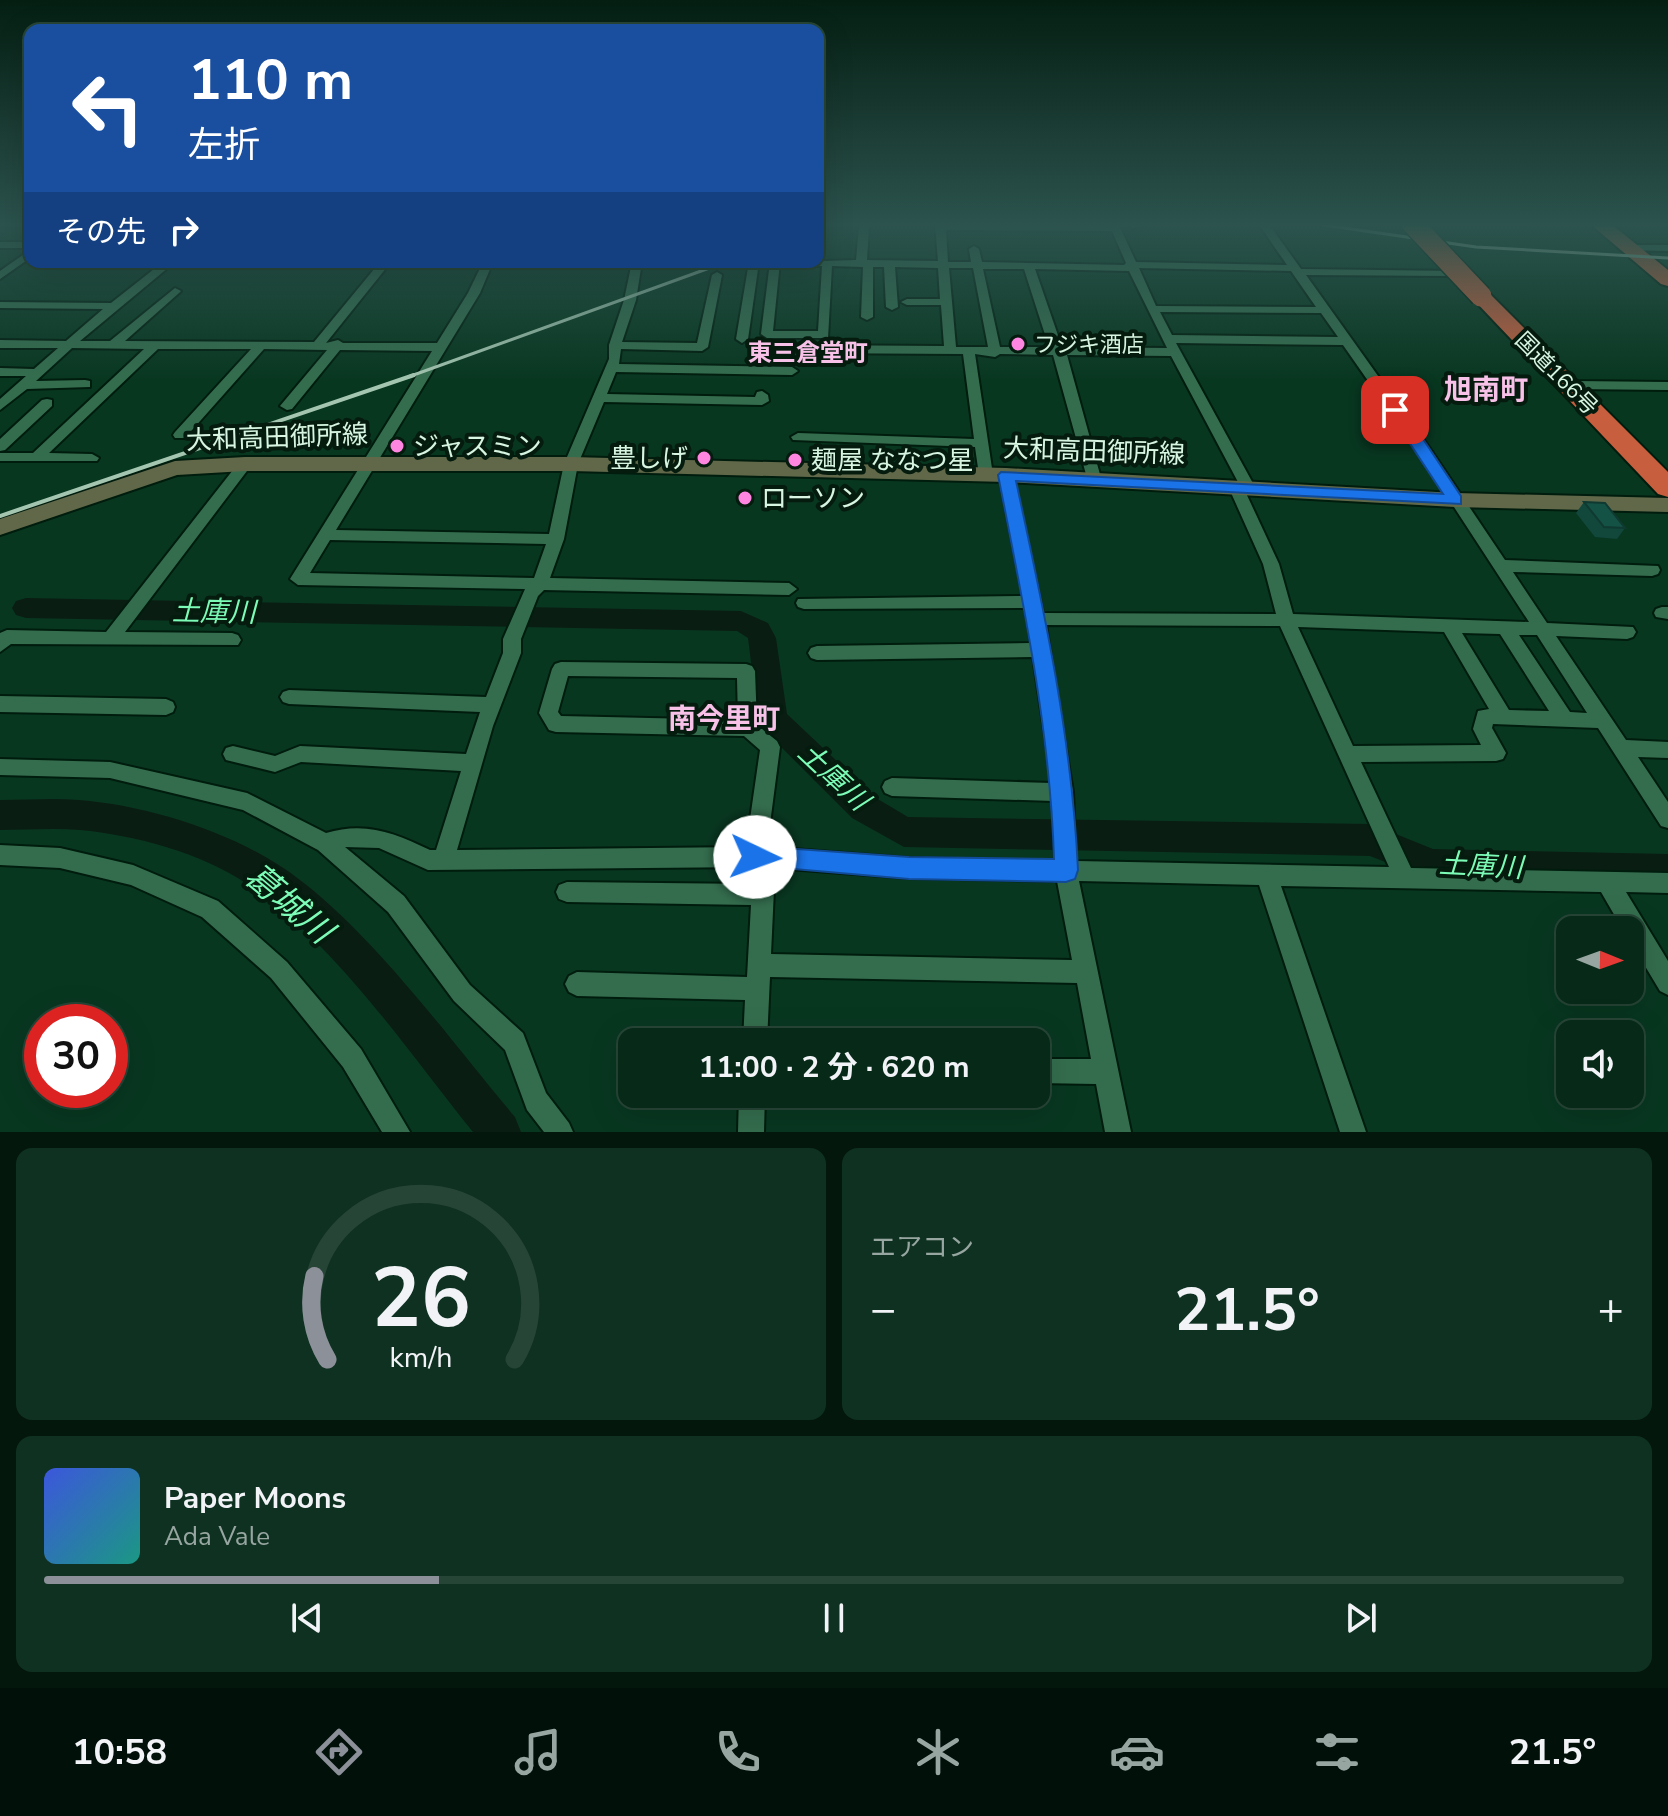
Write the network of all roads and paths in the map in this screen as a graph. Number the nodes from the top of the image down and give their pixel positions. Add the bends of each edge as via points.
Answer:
1 (717, 275) dead end
2 (152, 276) edge
3 (375, 276) edge
4 (480, 276) edge
5 (634, 276) edge
6 (752, 276) edge
7 (773, 276) edge
8 (826, 276) edge
9 (865, 276) edge
10 (890, 276) edge
11 (942, 276) edge
12 (978, 276) edge
13 (1032, 276) edge
14 (1135, 276) edge
15 (1298, 276) edge
16 (1455, 276) edge
17 (1462, 276) edge
18 (1473, 276) edge
19 (175, 291) dead end
20 (907, 302) dead end
21 (945, 302) junction
22 (0, 305) edge
23 (114, 306) junction
24 (892, 307) dead end
25 (1152, 309) junction
26 (1323, 310) junction
27 (0, 316) edge
28 (100, 317) junction
29 (867, 317) dead end
30 (742, 339) dead end
31 (1346, 341) junction
32 (0, 344) edge
33 (69, 344) junction
34 (338, 344) junction
35 (113, 345) junction
36 (318, 345) junction
37 (615, 345) junction
38 (154, 346) junction
39 (1171, 346) junction
40 (260, 347) junction
41 (441, 347) junction
42 (798, 349) dead end
43 (950, 351) junction
44 (1059, 352) junction
45 (969, 353) junction
46 (995, 353) junction
47 (611, 368) junction
48 (792, 371) dead end
49 (0, 372) edge
50 (37, 373) junction
51 (85, 384) dead end
52 (1572, 385) junction
53 (1668, 386) edge
54 (20, 388) junction
55 (0, 392) edge
56 (762, 395) dead end
57 (599, 398) junction
58 (47, 403) dead end
59 (0, 406) edge
60 (287, 406) dead end
61 (180, 435) dead end
62 (798, 437) dead end
63 (981, 443) junction
64 (0, 447) edge
65 (0, 457) edge
66 (37, 457) junction
67 (92, 458) dead end
68 (371, 462) junction
69 (245, 464) junction
70 (571, 464) junction
71 (996, 475) junction
72 (1094, 478) junction
73 (1242, 486) junction
74 (1668, 488) edge
75 (1455, 500) junction
76 (1668, 505) edge
77 (0, 527) edge
78 (326, 535) junction
79 (556, 539) junction
80 (1500, 566) junction
81 (1652, 570) dead end
82 (539, 585) junction
83 (789, 589) dead end
84 (804, 603) dead end
85 (1034, 610) junction
86 (1286, 620) junction
87 (1448, 624) junction
88 (1505, 628) junction
89 (1542, 629) junction
90 (1627, 632) dead end
91 (112, 636) junction
92 (232, 640) dead end
93 (0, 645) edge
94 (1042, 650) junction
95 (817, 653) dead end
96 (289, 697) dead end
97 (0, 704) edge
98 (493, 705) junction
99 (166, 707) dead end
100 (1504, 717) junction
101 (1566, 721) junction
102 (1604, 721) junction
103 (748, 728) junction
104 (1621, 748) junction
105 (1668, 750) edge
106 (233, 754) dead end
107 (1346, 754) junction
108 (473, 763) junction
109 (0, 767) edge
110 (892, 787) dead end
111 (1063, 792) junction
112 (1668, 819) edge
113 (325, 843) junction
114 (0, 855) edge
115 (760, 857) junction
116 (444, 859) junction
117 (1066, 870) junction
118 (1267, 877) junction
119 (1405, 879) junction
120 (1607, 882) junction
121 (1668, 883) edge
122 (567, 892) dead end
123 (763, 895) junction
124 (760, 965) junction
125 (1087, 972) junction
126 (1668, 983) edge
127 (577, 984) dead end
128 (758, 989) junction
129 (756, 1028) edge
130 (1050, 1071) edge
131 (1106, 1072) junction
132 (752, 1108) edge
133 (397, 1132) edge
134 (560, 1132) edge
135 (751, 1132) edge
136 (1118, 1132) edge
137 (1353, 1132) edge

1 - 37 street via 702,347
2 - 23 street
3 - 36 street
4 - 41 street
5 - 37 street
6 - 30 street
7 - 8 street via 767,334 824,335
9 - 29 street
10 - 24 street
11 - 21 street
12 - 46 street
13 - 44 street
14 - 25 street
15 - 26 street
16 - 52 street via 1535,362
17 - 52 highway, 国道166号, bridge
18 - 52 street
19 - 35 street
20 - 21 street
21 - 43 street
22 - 23 street
23 - 28 street
25 - 26 street
25 - 39 street
26 - 31 street
27 - 28 street
28 - 33 street
31 - 39 street
31 - 75 street
32 - 33 street
33 - 35 street
33 - 50 street
34 - 36 street
34 - 41 street
34 - 60 street
35 - 38 street
36 - 40 street
37 - 47 street
38 - 40 street
38 - 66 street
39 - 44 street
39 - 73 street
40 - 61 street
41 - 68 street
42 - 43 street
43 - 45 street
44 - 46 street
44 - 72 street
45 - 46 street
45 - 63 street
47 - 48 street
47 - 57 street
49 - 50 street
50 - 54 street
51 - 54 street
52 - 53 street
52 - 74 highway, 国道166号
54 - 55 street
54 - 59 street
56 - 57 street via 762,401
57 - 70 street
58 - 64 street
62 - 63 street
63 - 71 street
65 - 66 street
66 - 67 street
68 - 69 main road, 大和高田御所線
68 - 70 main road, 大和高田御所線
68 - 78 street
69 - 77 main road, 大和高田御所線 via 175,468
69 - 91 street
70 - 71 main road, 大和高田御所線
70 - 79 street
71 - 72 main road, 大和高田御所線
71 - 85 street
72 - 73 main road, 大和高田御所線
73 - 75 main road, 大和高田御所線
73 - 86 street
75 - 76 main road, 大和高田御所線
75 - 80 street
78 - 79 street
78 - 82 street via 298,579
79 - 82 street
80 - 81 street
80 - 89 street
82 - 83 street
82 - 98 street via 521,617
84 - 85 street
85 - 86 street
85 - 94 street
86 - 87 street
86 - 107 street
87 - 88 street
87 - 100 street
88 - 89 street
88 - 101 street
89 - 90 street
89 - 102 street
91 - 92 street
91 - 93 street via 7,637
94 - 95 street
94 - 111 street
96 - 98 street
97 - 99 street
98 - 108 street
100 - 101 street
100 - 107 street via 1485,716 1482,729 1496,753
101 - 102 street
102 - 104 street
103 - 103 street via 746,671 561,669 548,713 556,724
103 - 115 street via 770,747
104 - 105 street
104 - 112 street
106 - 108 street via 275,764 300,754
107 - 119 street
108 - 116 street
109 - 113 street via 110,770 247,802
110 - 111 street
111 - 117 street
113 - 116 street via 381,836 428,860
113 - 134 street via 396,904 462,993 514,1042 536,1101
114 - 133 street via 60,858 133,875 210,909 279,970 352,1058
115 - 116 street
115 - 117 street via 909,868
115 - 123 street
117 - 118 street
117 - 125 street
118 - 119 street
118 - 137 street
119 - 120 street
120 - 121 street
120 - 126 street
122 - 123 street
123 - 124 street
124 - 125 street
124 - 128 street
125 - 131 street
127 - 128 street
128 - 129 street
130 - 131 street
131 - 136 street
132 - 135 street

